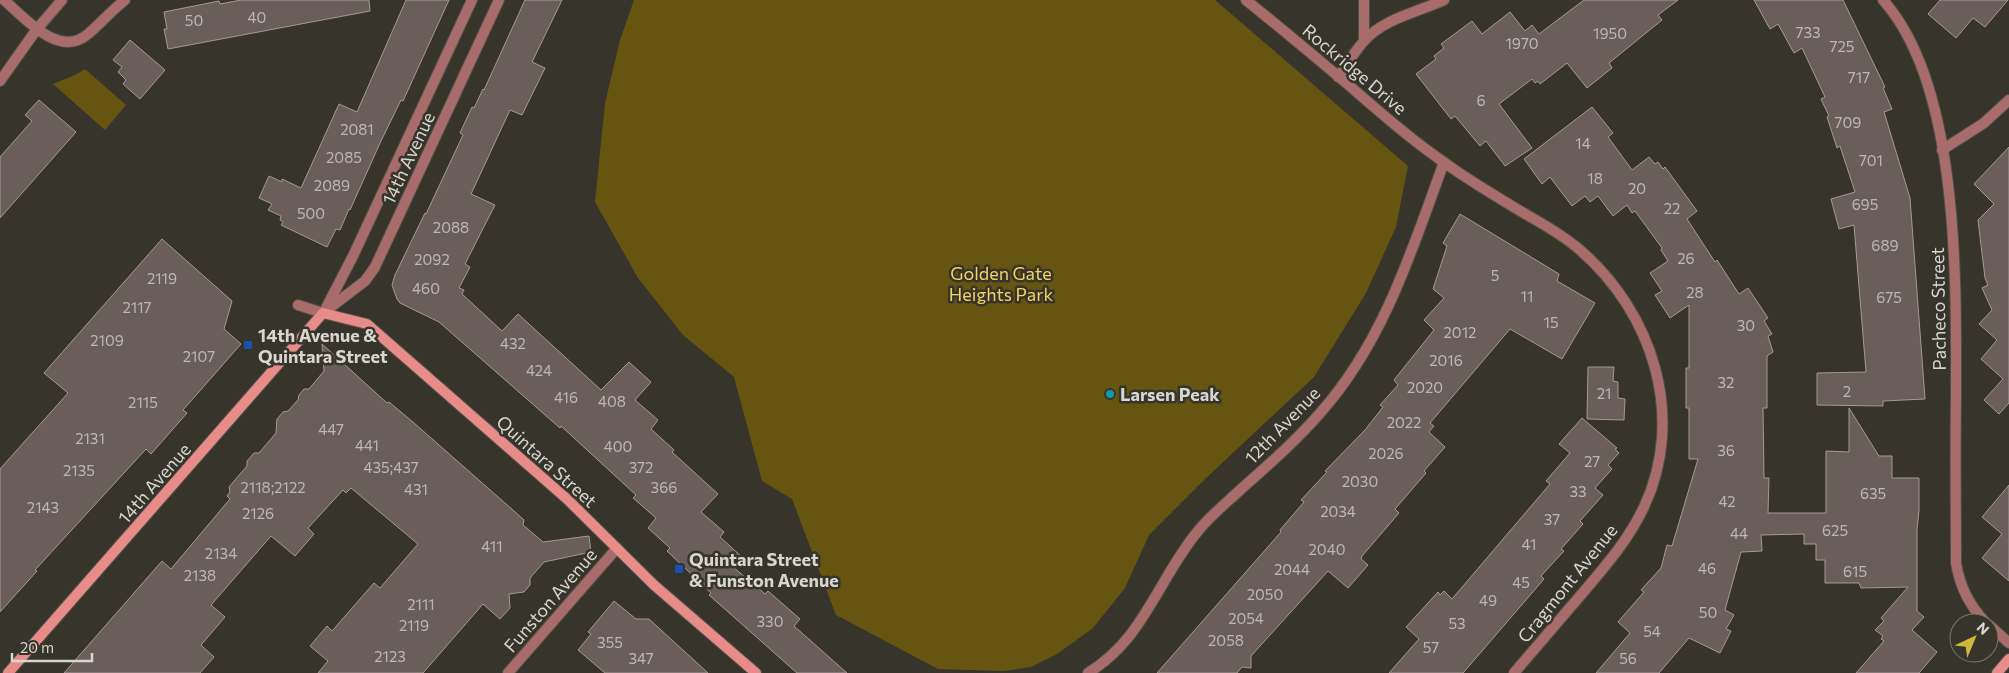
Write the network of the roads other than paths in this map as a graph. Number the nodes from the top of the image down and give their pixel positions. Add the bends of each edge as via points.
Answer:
1 (4, 0) edge
2 (62, 0) edge
3 (125, 0) edge
4 (472, 0) edge
5 (499, 0) edge
6 (1246, 0) edge
7 (1364, 0) edge
8 (1444, 0) edge
9 (1883, 0) edge
10 (37, 29) junction
11 (1364, 41) junction
12 (1338, 77) junction
13 (0, 80) edge
14 (2009, 100) edge
15 (1942, 150) junction
16 (1444, 162) junction
17 (298, 305) dead end
18 (324, 313) junction
19 (617, 548) junction
20 (1977, 613) edge
21 (1999, 634) edge
22 (2009, 643) edge
23 (2009, 659) edge
24 (8, 673) edge
25 (508, 673) edge
26 (756, 673) edge
27 (1088, 673) edge
28 (1514, 673) edge
29 (1997, 673) edge

1 - 10 street
2 - 10 street
3 - 10 street via 77,41 58,40
4 - 18 street, 14th Avenue
5 - 18 street, 14th Avenue via 375,267 365,281
6 - 12 street, Rockridge Drive
7 - 11 street
8 - 11 street via 1394,21
9 - 15 street, Pacheco Street via 1913,47 1931,96
10 - 13 street
11 - 12 street
12 - 16 street, Rockridge Drive
14 - 15 street via 1984,122
15 - 20 street, Pacheco Street via 1955,276 1956,563 1965,595
16 - 27 street, 12th Avenue via 1395,294 1381,324 1342,386 1299,436 1198,530 1132,634
16 - 28 street, Cragmont Avenue via 1579,248 1603,271 1639,325 1658,374 1662,399 1658,464 1643,509 1604,568
17 - 18 street, Quintara Street
18 - 19 street, Quintara Street via 367,324 567,499
18 - 24 street, 14th Avenue
19 - 25 street, Funston Avenue
19 - 26 street, Quintara Street via 654,585
21 - 22 street, Pacheco Street
23 - 29 street

